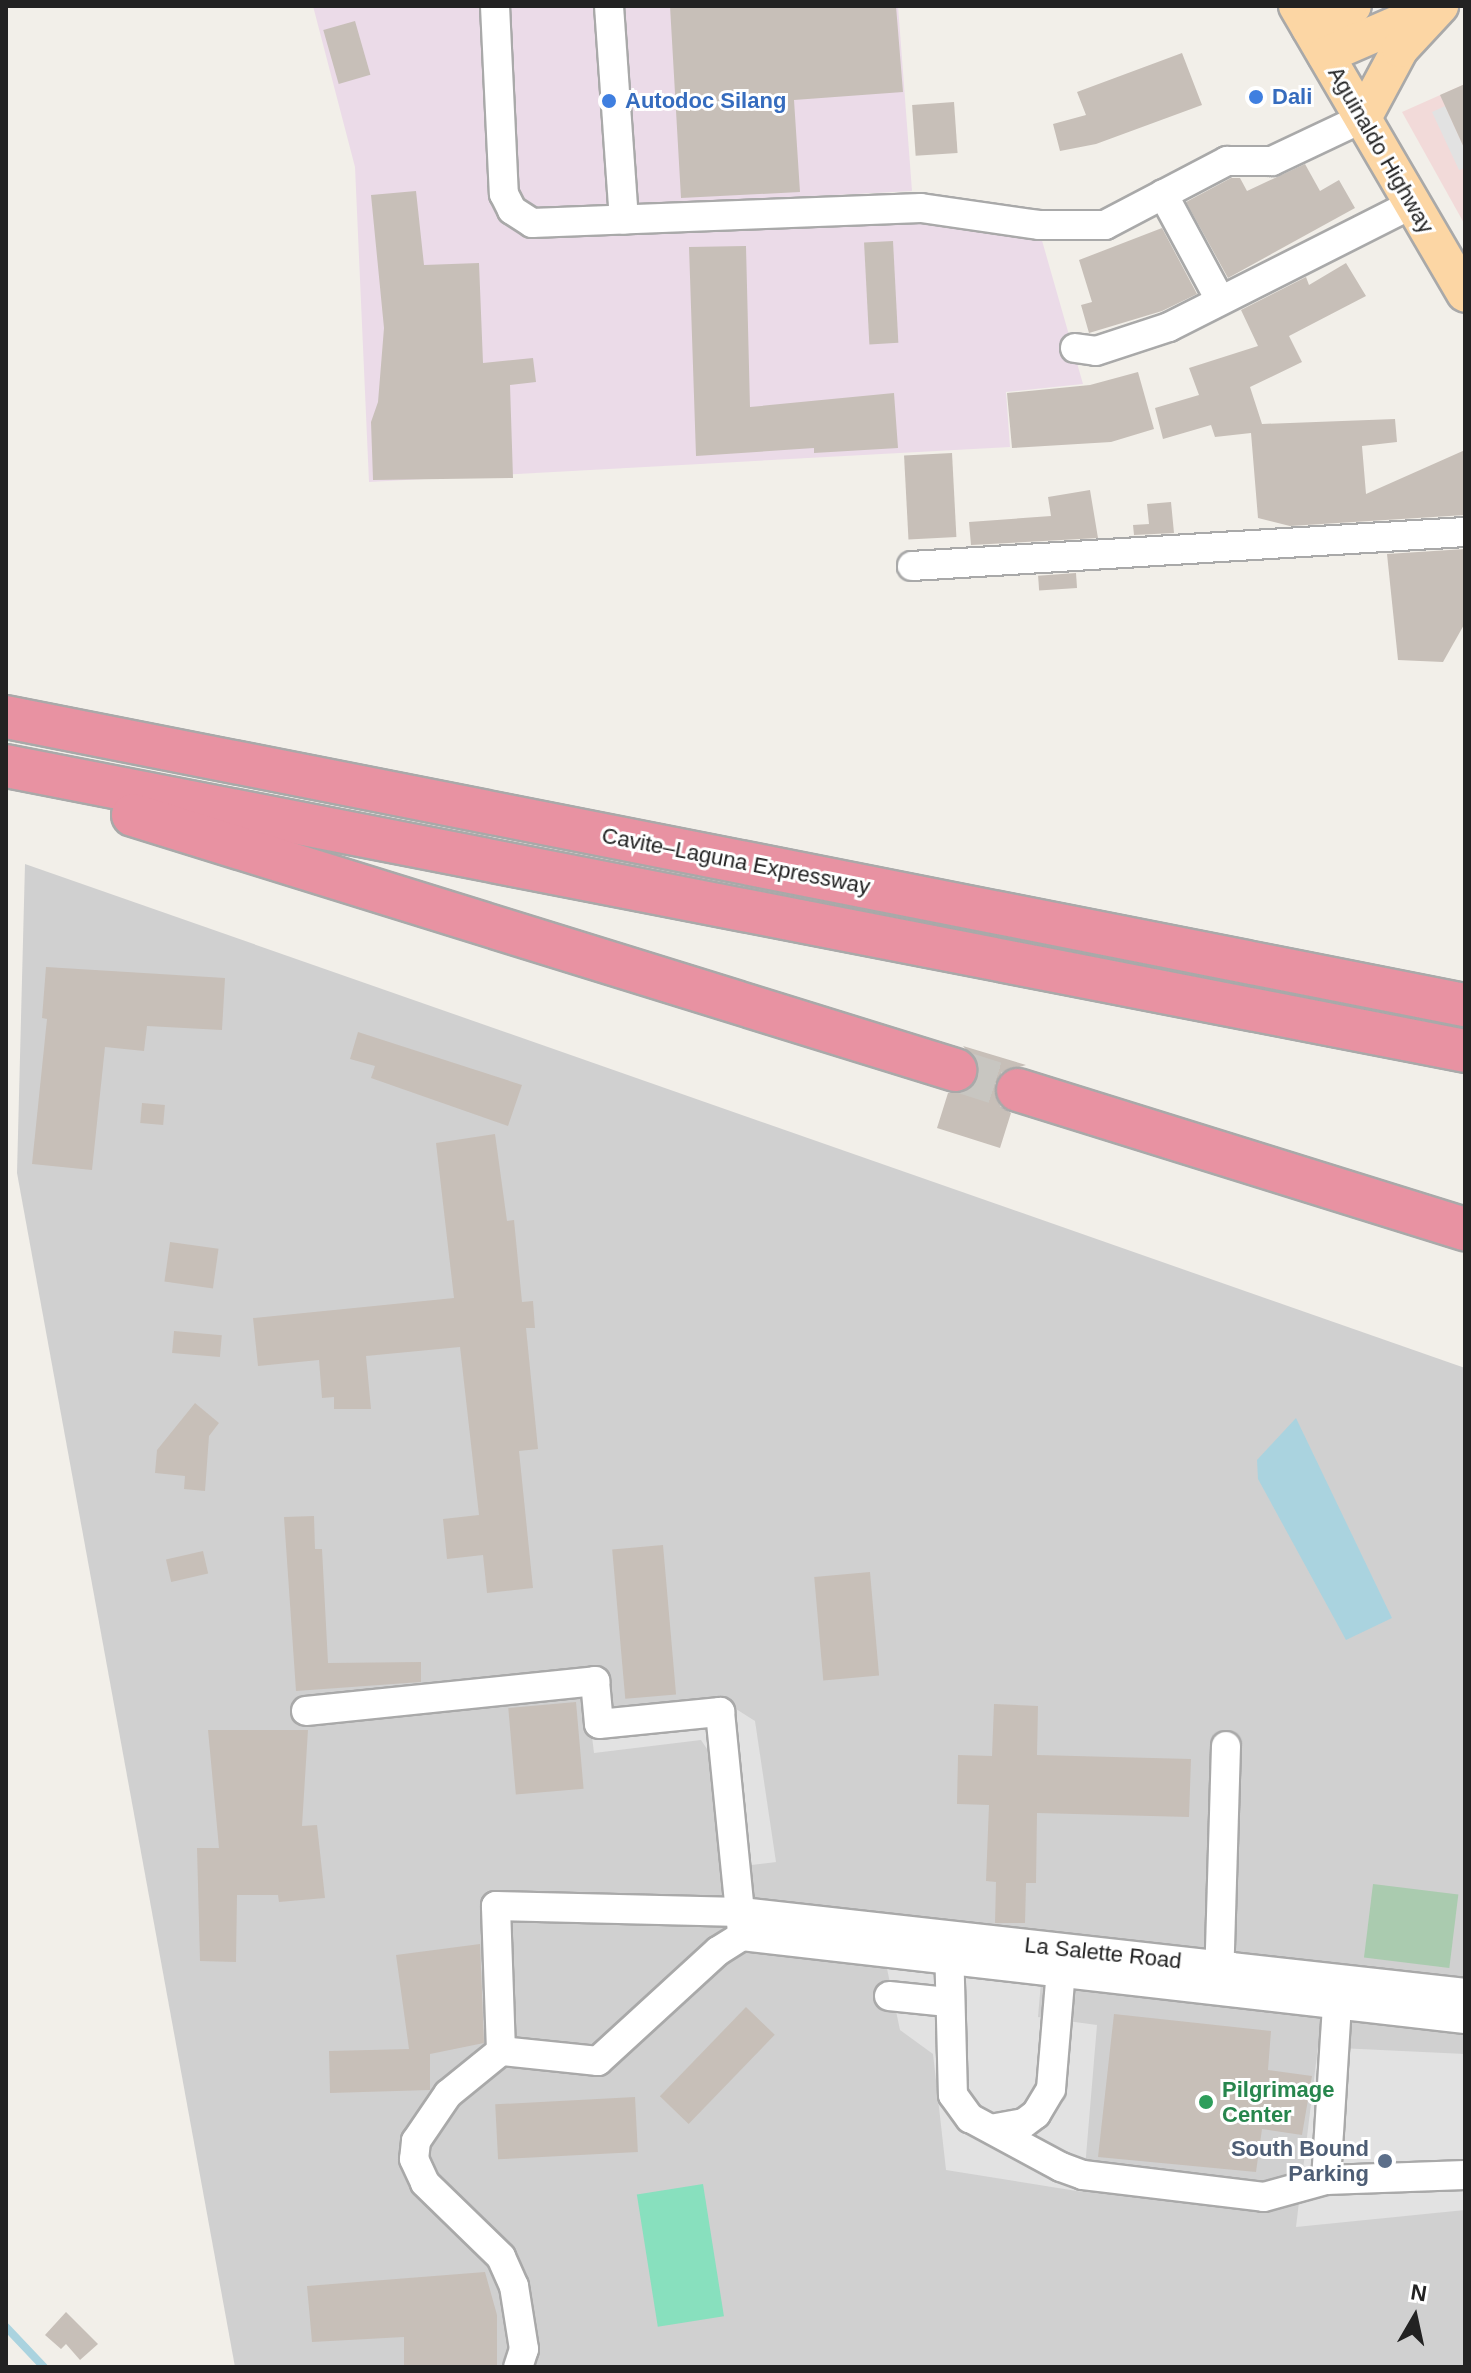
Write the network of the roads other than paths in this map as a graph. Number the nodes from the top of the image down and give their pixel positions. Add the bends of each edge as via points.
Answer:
1 (495, 6) edge
2 (609, 6) edge
3 (1353, 6) edge
4 (1440, 6) edge
5 (1311, 29) edge
6 (1363, 118) junction
7 (1163, 194) junction
8 (1411, 205) junction
9 (624, 219) junction
10 (1465, 294) edge
11 (1220, 300) junction
12 (1075, 348) dead end
13 (1465, 532) edge
14 (912, 566) dead end
15 (6, 717) edge
16 (6, 766) edge
17 (6, 775) edge
18 (1465, 1005) edge
19 (1465, 1051) edge
20 (955, 1070) tunnel mouth
21 (1018, 1090) tunnel mouth
22 (1465, 1229) edge
23 (306, 1711) dead end
24 (1226, 1746) dead end
25 (742, 1924) junction
26 (948, 1948) junction
27 (1062, 1960) junction
28 (1219, 1978) junction
29 (1338, 1992) junction
30 (1465, 1993) edge
31 (889, 1996) dead end
32 (948, 2002) junction
33 (1465, 2019) edge
34 (501, 2051) junction
35 (996, 2128) junction
36 (1465, 2175) edge
37 (1326, 2180) junction
38 (518, 2367) edge

1 - 9 street via 504,194 512,210 532,223
2 - 9 street
3 - 5 main road
4 - 5 main road
4 - 6 main road via 1400,49
5 - 6 main road, Aguinaldo Highway
6 - 7 street via 1272,161 1227,161
6 - 8 main road, Aguinaldo Highway
7 - 9 street via 1105,225 921,208
7 - 11 street
8 - 10 main road, Aguinaldo Highway
8 - 11 street
11 - 12 street via 1169,327 1085,352
13 - 14 street
15 - 18 highway, Cavite–Laguna Expressway
16 - 19 highway
17 - 20 highway
21 - 22 highway
23 - 25 street via 595,1681 599,1724 720,1712
24 - 28 street
25 - 26 street, La Salette Road
25 - 34 street via 598,2061
25 - 34 street, La Salette Road via 496,1906
26 - 27 street, La Salette Road
26 - 32 street
27 - 28 street, La Salette Road
27 - 35 street via 1054,2068 1045,2103 1024,2123
28 - 29 street, La Salette Road
29 - 30 street, La Salette Road
29 - 33 street, La Salette Road
29 - 37 street
31 - 32 street
32 - 35 street via 953,2095 970,2118
34 - 38 street via 448,2094 416,2141 414,2159 425,2183 501,2257 514,2286 524,2349
35 - 37 street via 1083,2175 1264,2197
36 - 37 street

